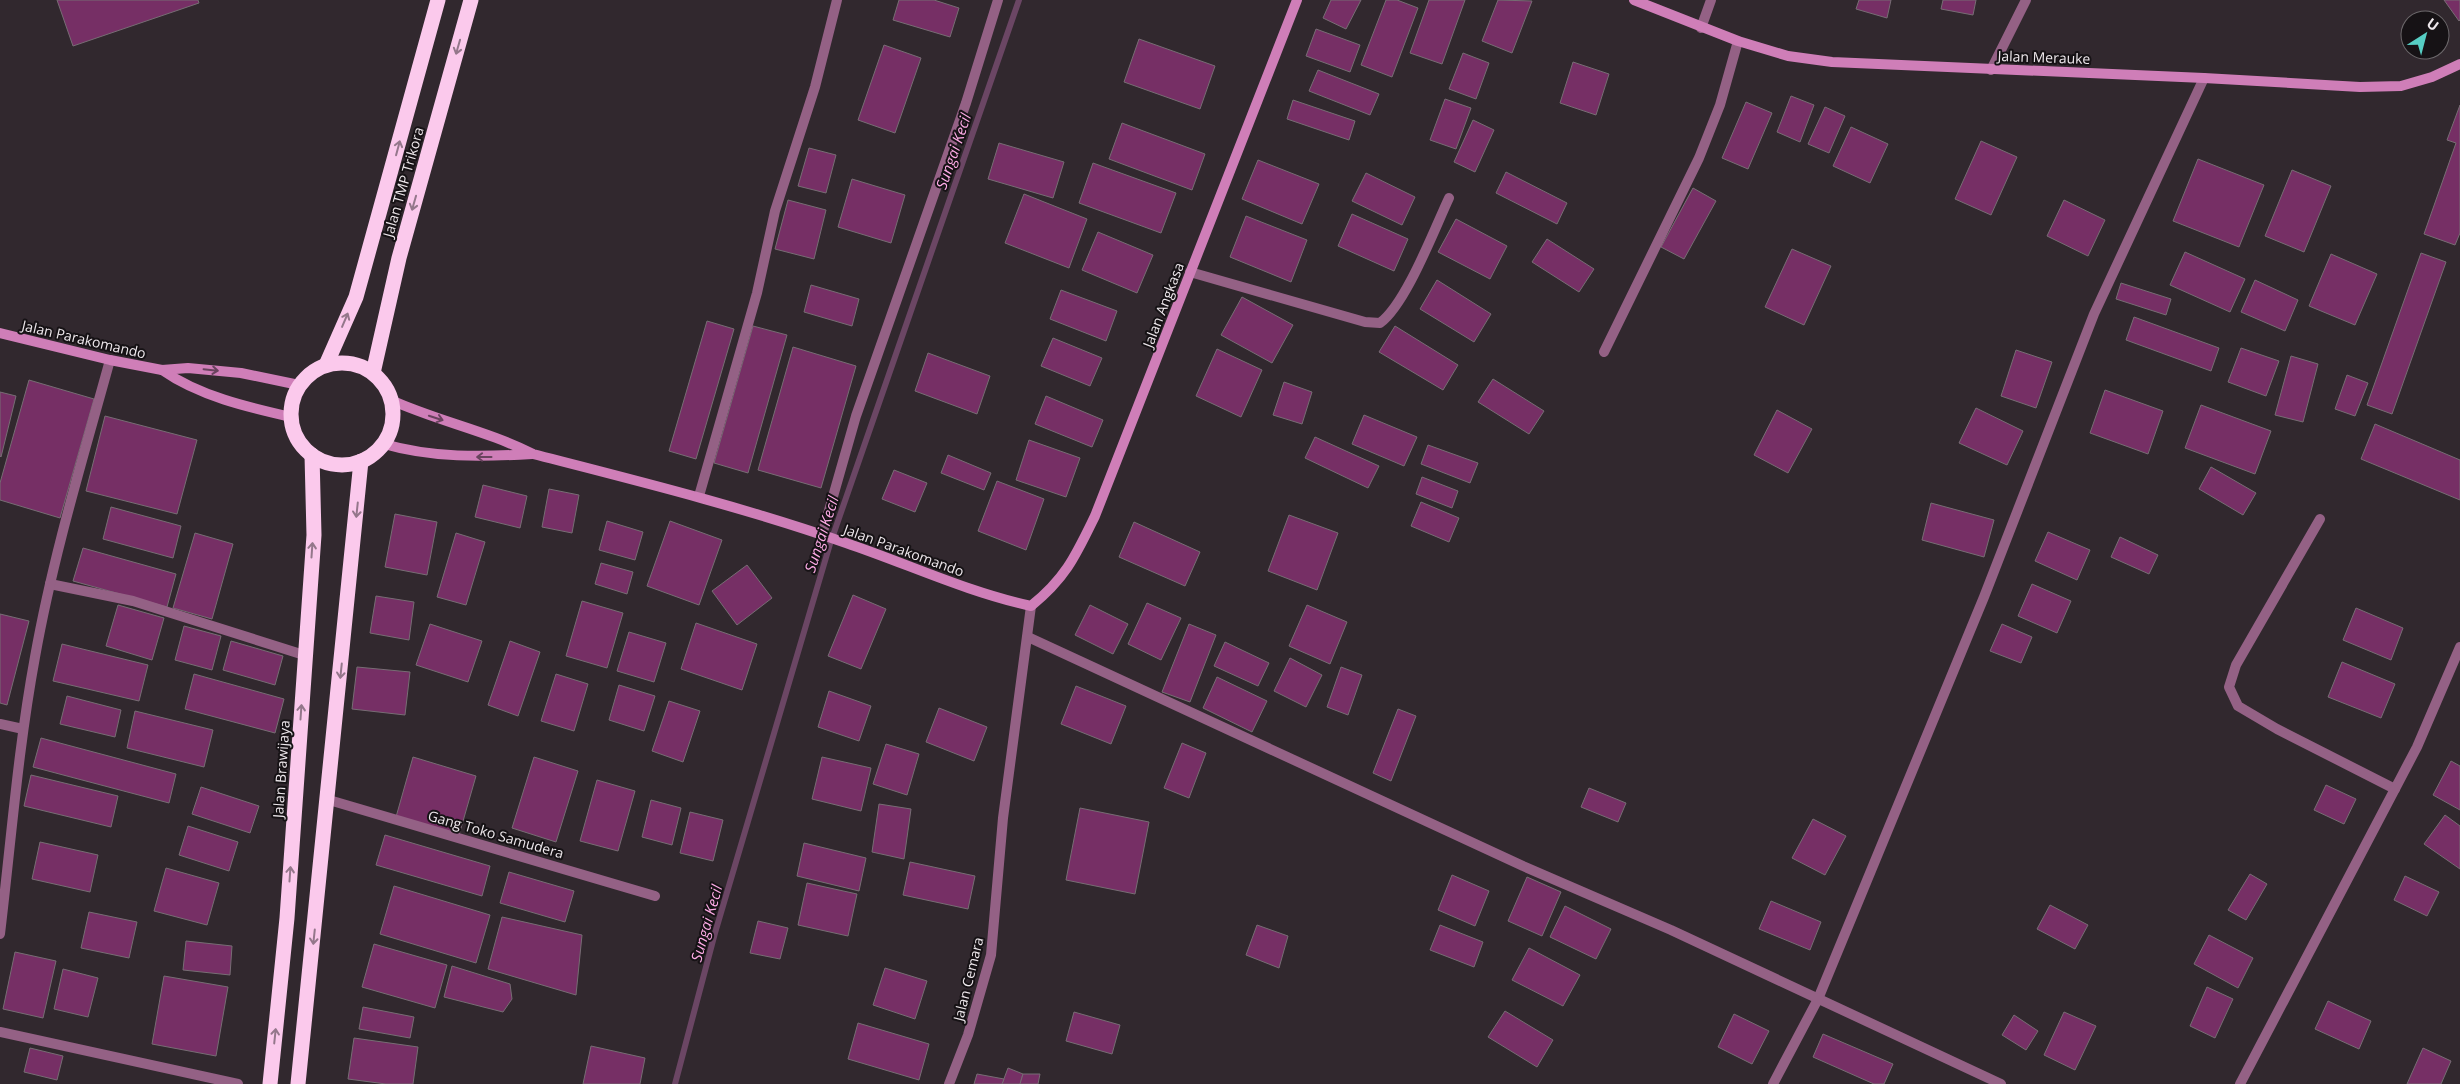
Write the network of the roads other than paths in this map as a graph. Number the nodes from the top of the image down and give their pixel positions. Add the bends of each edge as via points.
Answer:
1 (438, 0) edge
2 (471, 0) edge
3 (836, 0) edge
4 (998, 0) edge
5 (1297, 0) edge
6 (1634, 0) edge
7 (1711, 0) edge
8 (2026, 0) edge
9 (1701, 28) junction
10 (1738, 41) junction
11 (2460, 64) edge
12 (1991, 70) junction
13 (2204, 78) junction
14 (1449, 198) dead end
15 (1190, 272) junction
16 (0, 333) edge
17 (1604, 352) dead end
18 (110, 360) junction
19 (326, 365) junction
20 (162, 370) junction
21 (373, 374) junction
22 (299, 385) junction
23 (391, 400) junction
24 (291, 417) junction
25 (384, 444) junction
26 (533, 454) junction
27 (312, 455) junction
28 (361, 461) junction
29 (699, 496) junction
30 (2320, 519) dead end
31 (824, 536) junction
32 (50, 584) junction
33 (1031, 606) junction
34 (1028, 637) junction
35 (2460, 647) edge
36 (304, 655) junction
37 (0, 724) edge
38 (23, 729) junction
39 (2394, 789) junction
40 (328, 800) junction
41 (655, 896) dead end
42 (0, 929) edge
43 (1818, 998) junction
44 (0, 1032) edge
45 (238, 1084) edge
46 (270, 1084) edge
47 (298, 1084) edge
48 (949, 1084) edge
49 (1773, 1084) edge
50 (2001, 1084) edge
51 (2240, 1084) edge

19 -> 1 highway, Jalan TMP Trikora via 356,296
2 -> 21 highway, Jalan TMP Trikora via 391,285
3 - 29 street via 815,87 775,211 757,293
4 - 31 street via 963,113 856,416
5 - 15 street, Jalan Angkasa
6 - 9 street, Jalan Merauke
7 - 9 street
8 - 12 street
9 - 10 street, Jalan Merauke
10 - 12 street, Jalan Merauke via 1788,56 1832,62
10 - 17 street via 1720,105 1699,158
11 - 13 street, Jalan Merauke via 2401,86 2360,87
12 - 13 street, Jalan Merauke via 2013,68
13 - 43 street via 2094,314 1984,597
14 - 15 street via 1403,294 1391,315 1380,323 1365,322
15 - 33 street, Jalan Angkasa via 1082,544 1058,582
16 - 18 street, Jalan Parakomando
18 - 20 street, Jalan Parakomando
18 - 32 street
19 - 21 highway via 359,366
19 - 22 highway
20 -> 22 street, Jalan Parakomando via 188,368 231,372
20 - 24 street, Jalan Parakomando via 185,385
21 - 23 highway via 384,385
22 - 24 highway via 292,400
23 - 25 highway via 392,422
23 -> 26 street, Jalan Parakomando
24 - 27 highway via 301,445
26 -> 25 street, Jalan Parakomando via 490,457 442,455
25 - 28 highway
26 - 29 street, Jalan Parakomando
27 - 28 highway via 344,465
36 -> 27 highway, Jalan Brawijaya via 315,516
28 -> 40 highway
29 - 31 street, Jalan Parakomando
30 - 39 street via 2236,665 2229,687 2238,706
31 - 33 street, Jalan Parakomando via 990,597
32 - 36 street via 133,601
32 - 38 street
33 - 34 street
34 - 43 street via 1514,862
34 - 48 street, Jalan Cemara via 1003,818 991,955 968,1035
35 - 39 street via 2417,747
46 -> 36 highway, Jalan Brawijaya via 287,918
37 - 38 street
38 - 42 street
39 - 51 street
40 - 41 street, Gang Toko Samudera
40 -> 47 highway
43 - 49 street
43 - 50 street
44 - 45 street

